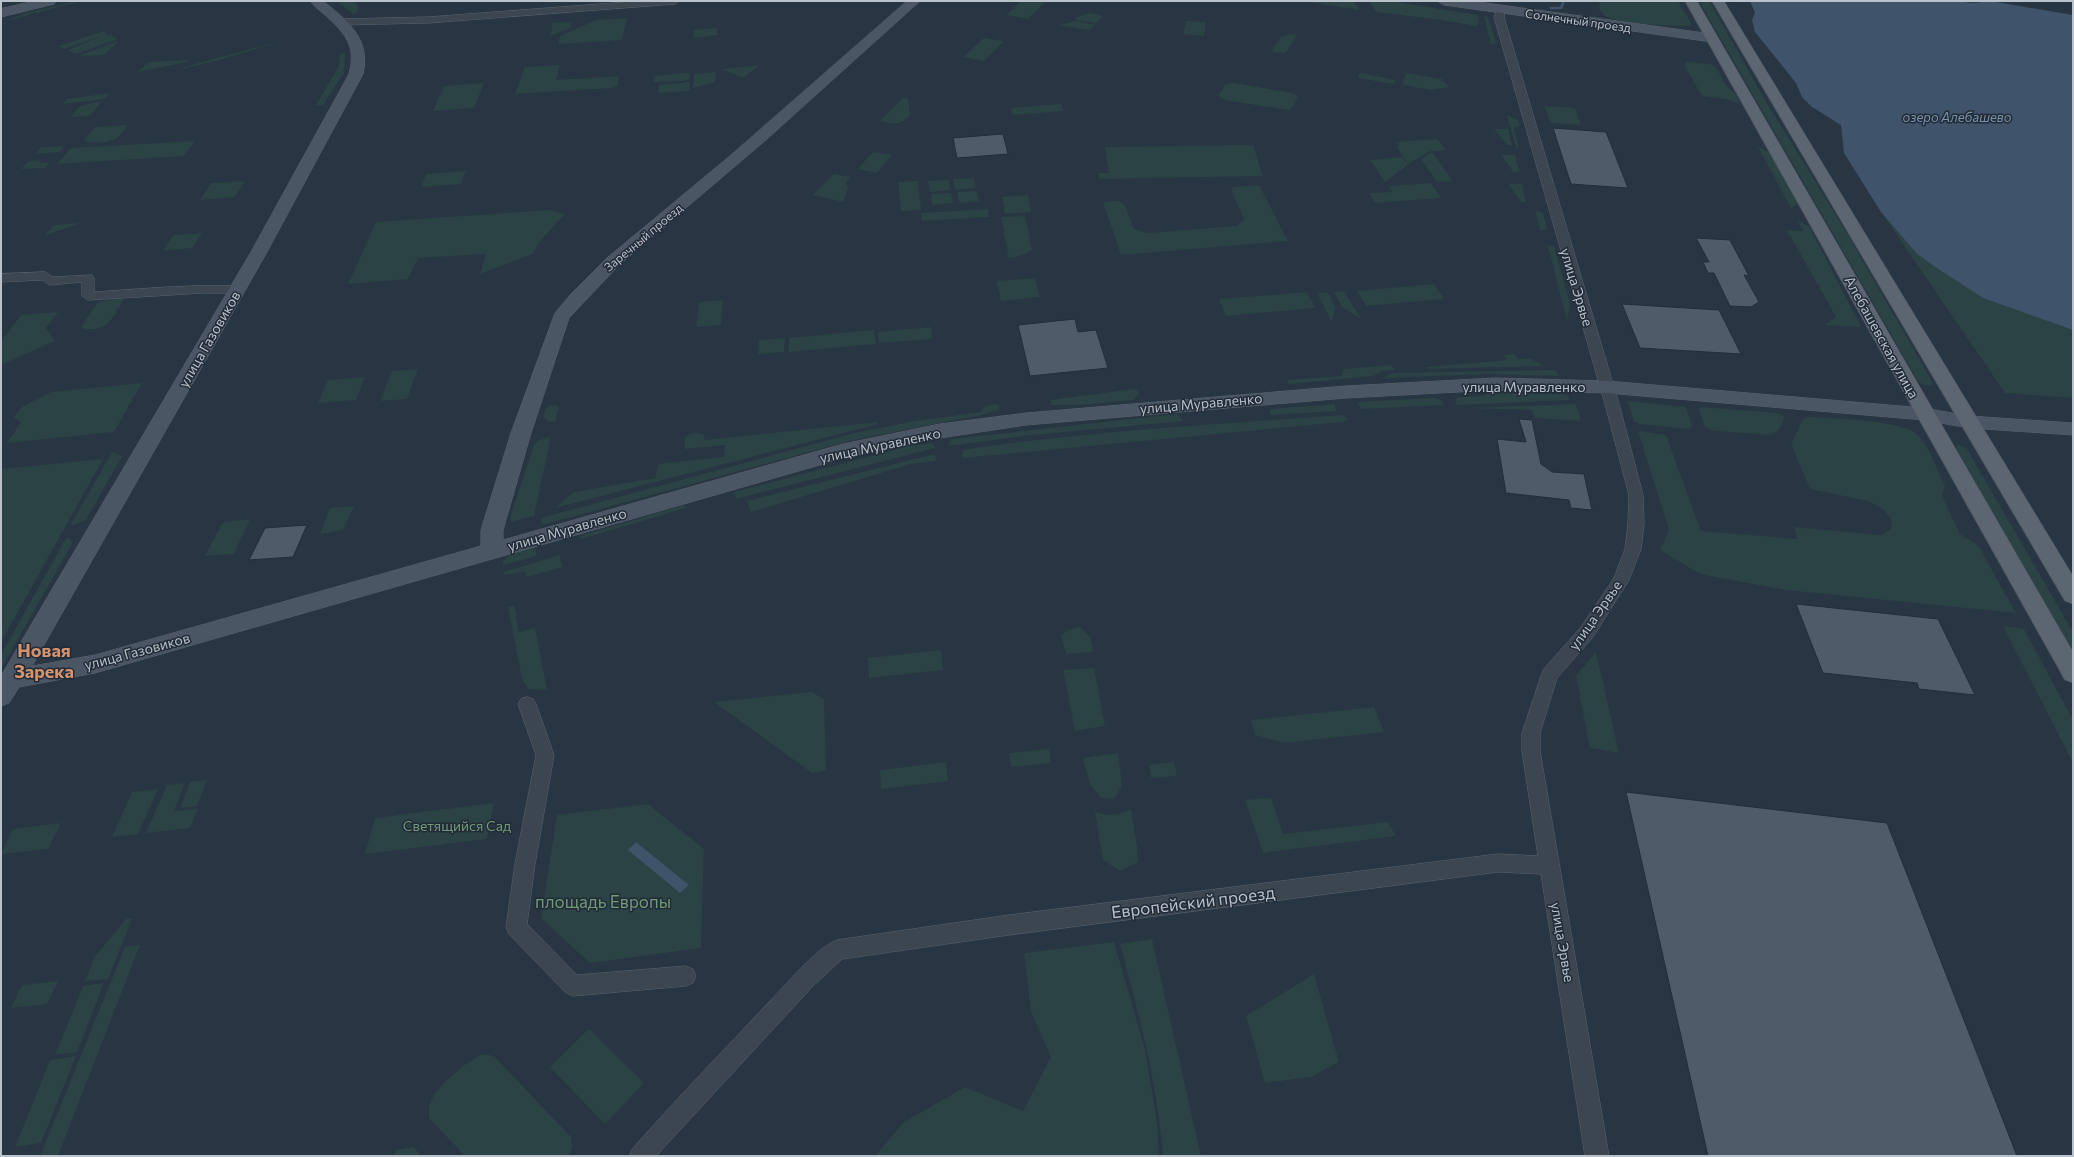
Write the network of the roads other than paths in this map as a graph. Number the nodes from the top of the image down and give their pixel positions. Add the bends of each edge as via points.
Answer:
1 (50, 1) edge
2 (316, 1) edge
3 (675, 1) edge
4 (914, 1) edge
5 (1444, 1) edge
6 (1691, 1) edge
7 (1718, 1) edge
8 (1501, 9) junction
9 (1, 14) edge
10 (341, 22) junction
11 (1712, 38) junction
12 (1819, 227) junction
13 (1855, 230) junction
14 (1, 278) edge
15 (238, 289) junction
16 (1607, 387) junction
17 (1924, 414) junction
18 (1965, 415) junction
19 (2073, 419) edge
20 (2073, 429) edge
21 (492, 550) junction
22 (2073, 595) edge
23 (2073, 673) edge
24 (6, 687) edge
25 (527, 704) dead end
26 (1549, 865) junction
27 (686, 976) dead end
28 (641, 1156) edge
29 (1597, 1156) edge

1 - 9 main road
2 - 10 main road, улица Газовиков
3 - 10 street via 428,20
4 - 21 main road, Заречный проезд via 792,110 623,252 572,302 561,317 521,433 492,530
5 - 8 main road, Солнечный проезд
6 - 11 main road, Алебашевская улица
7 - 13 main road, Алебашевская улица
8 - 11 main road, Солнечный проезд
8 - 16 street, улица Эрвье via 1499,17
10 - 15 main road, улица Газовиков via 358,49 356,74
11 - 12 main road, Алебашевская улица
12 - 13 main road via 1838,232
12 - 17 main road, Алебашевская улица
13 - 18 main road, Алебашевская улица
14 - 15 street via 88,278 88,296
15 - 24 main road, улица Газовиков
16 - 17 main road, улица Муравленко
16 - 21 main road, улица Муравленко via 1495,384 1346,392 1034,418 955,429 843,451
16 - 26 street, улица Эрвье via 1636,495 1633,549 1621,580 1587,632 1549,675 1531,733
17 - 18 main road
17 - 23 main road, Алебашевская улица
18 - 19 main road
18 - 20 main road
18 - 22 main road, Алебашевская улица
21 - 24 main road, улица Газовиков via 95,664
25 - 27 street via 545,755 524,864 516,927 573,986
26 - 28 street, Европейский проезд via 1498,863 1009,925 837,950 806,979
26 - 29 street, улица Эрвье

